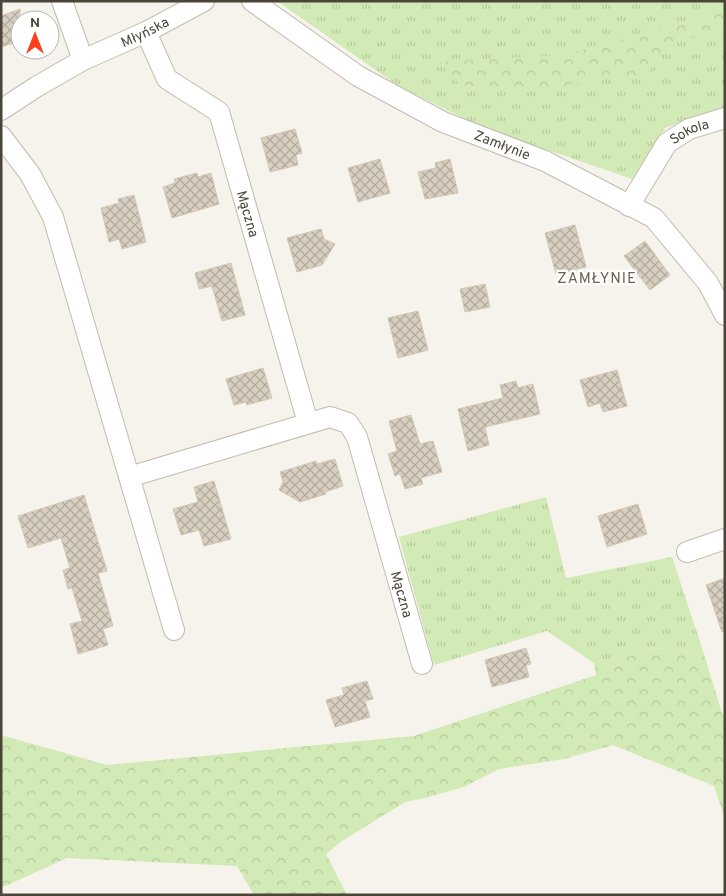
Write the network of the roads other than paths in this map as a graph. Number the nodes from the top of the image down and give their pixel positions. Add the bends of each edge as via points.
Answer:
1 (62, 1) edge
2 (204, 1) edge
3 (252, 1) edge
4 (146, 32) junction
5 (83, 60) junction
6 (1, 110) edge
7 (725, 118) edge
8 (1, 136) edge
9 (629, 206) junction
10 (725, 315) edge
11 (308, 423) junction
12 (129, 477) junction
13 (725, 539) edge
14 (687, 552) dead end
15 (174, 630) dead end
16 (422, 664) dead end

1 - 5 street
2 - 4 street, Młyńska
3 - 9 street, Zamłynie via 366,81 443,122 545,161
4 - 5 street, Młyńska
4 - 11 street, Mączna via 167,79 219,112
5 - 6 street, Młyńska
7 - 9 street, Sokola via 689,129 666,143
8 - 12 street via 30,174 53,217
9 - 10 street, Zamłynie via 654,218 708,283
11 - 12 street, Mączna
11 - 16 street, Mączna via 330,417 348,423 357,437
12 - 15 street
13 - 14 street

